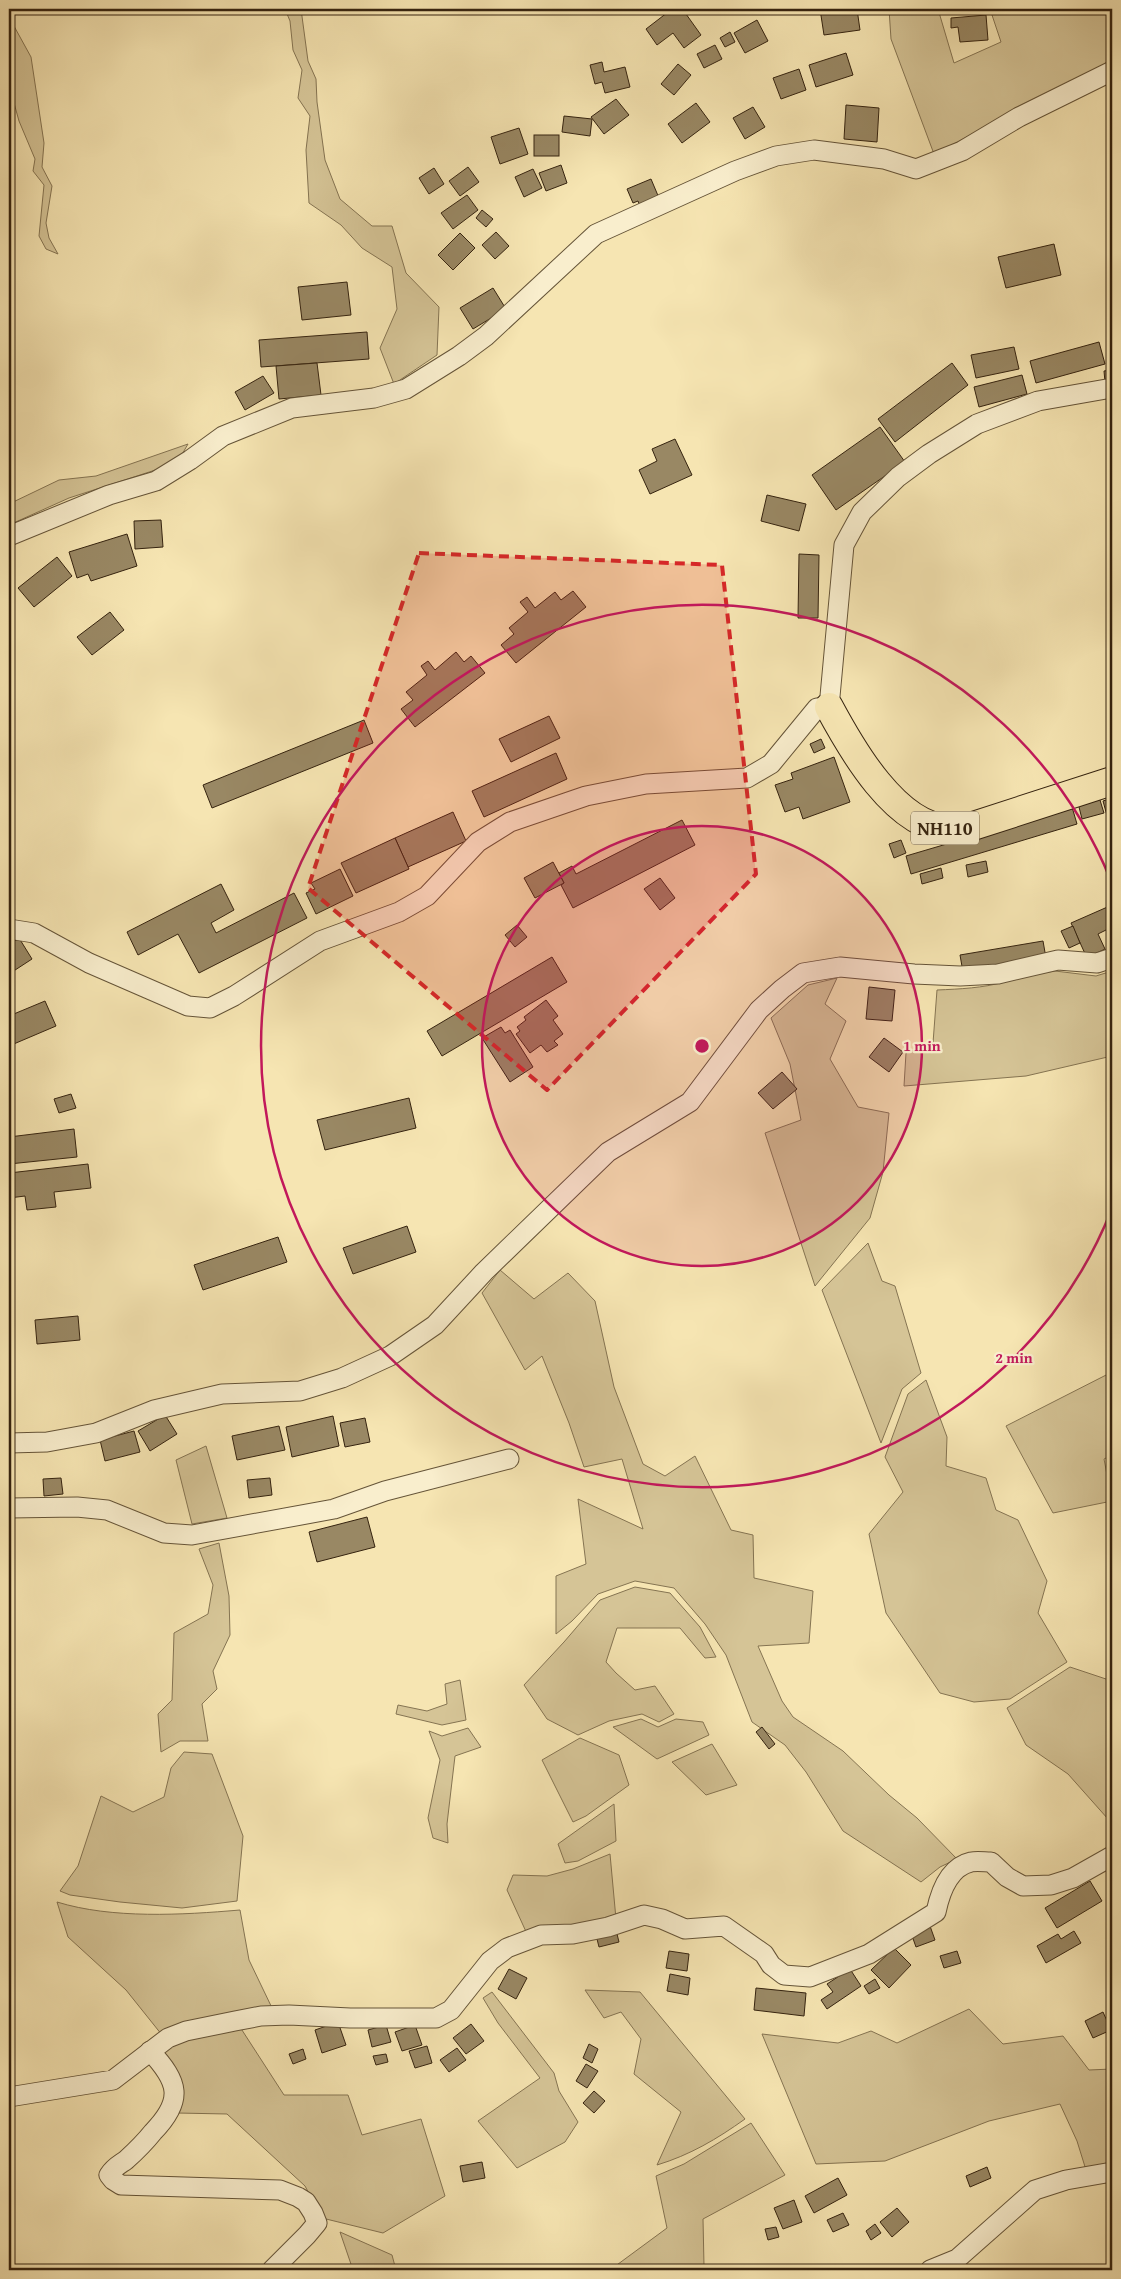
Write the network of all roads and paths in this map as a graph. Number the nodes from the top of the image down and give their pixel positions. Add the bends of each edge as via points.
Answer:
1 (1112, 71) edge
2 (1112, 388) edge
3 (9, 536) edge
4 (828, 707) junction
5 (1112, 781) edge
6 (9, 929) edge
7 (1112, 958) edge
8 (9, 1443) edge
9 (510, 1459) dead end
10 (9, 1508) edge
11 (1112, 1856) edge
12 (150, 2051) junction
13 (9, 2097) edge
14 (1112, 2172) edge
15 (272, 2270) edge
16 (930, 2270) edge

1 - 3 street via 1019,117 962,151 916,169 884,159 814,150 776,156 735,171 596,234 486,336 406,389 374,398 292,408 223,436 156,481
2 - 4 street via 1038,401 977,424 906,471 862,512 844,544
4 - 5 highway, NH110 via 852,749 881,788 919,821 949,829 973,826
4 - 6 street via 817,708 771,764 747,778 646,784 586,796 510,822 478,842 427,896 399,912 320,941 210,1008 188,1006 89,963 34,933
7 - 8 street via 1097,963 1058,960 989,975 914,974 840,967 803,973 759,1010 690,1102 608,1152 484,1272 435,1325 390,1356 342,1378 300,1391 222,1394 154,1410 96,1433 46,1442
9 - 10 street via 385,1491 334,1509 192,1535 164,1533 107,1510
11 - 12 street via 1073,1878 1051,1885 1023,1886 1006,1877 991,1862 970,1862 953,1873 940,1893 936,1912 869,1954 810,1977 784,1976 764,1954 724,1926 685,1929 644,1915 573,1934 541,1935 507,1948 490,1962 451,2010 436,2018 261,2016 186,2031 168,2038
12 - 13 street via 113,2080
12 - 15 street via 163,2065 174,2088 174,2104 166,2120 109,2175 121,2186 255,2187 298,2196 313,2212 317,2223
14 - 16 street via 1066,2180 1034,2190 957,2259

